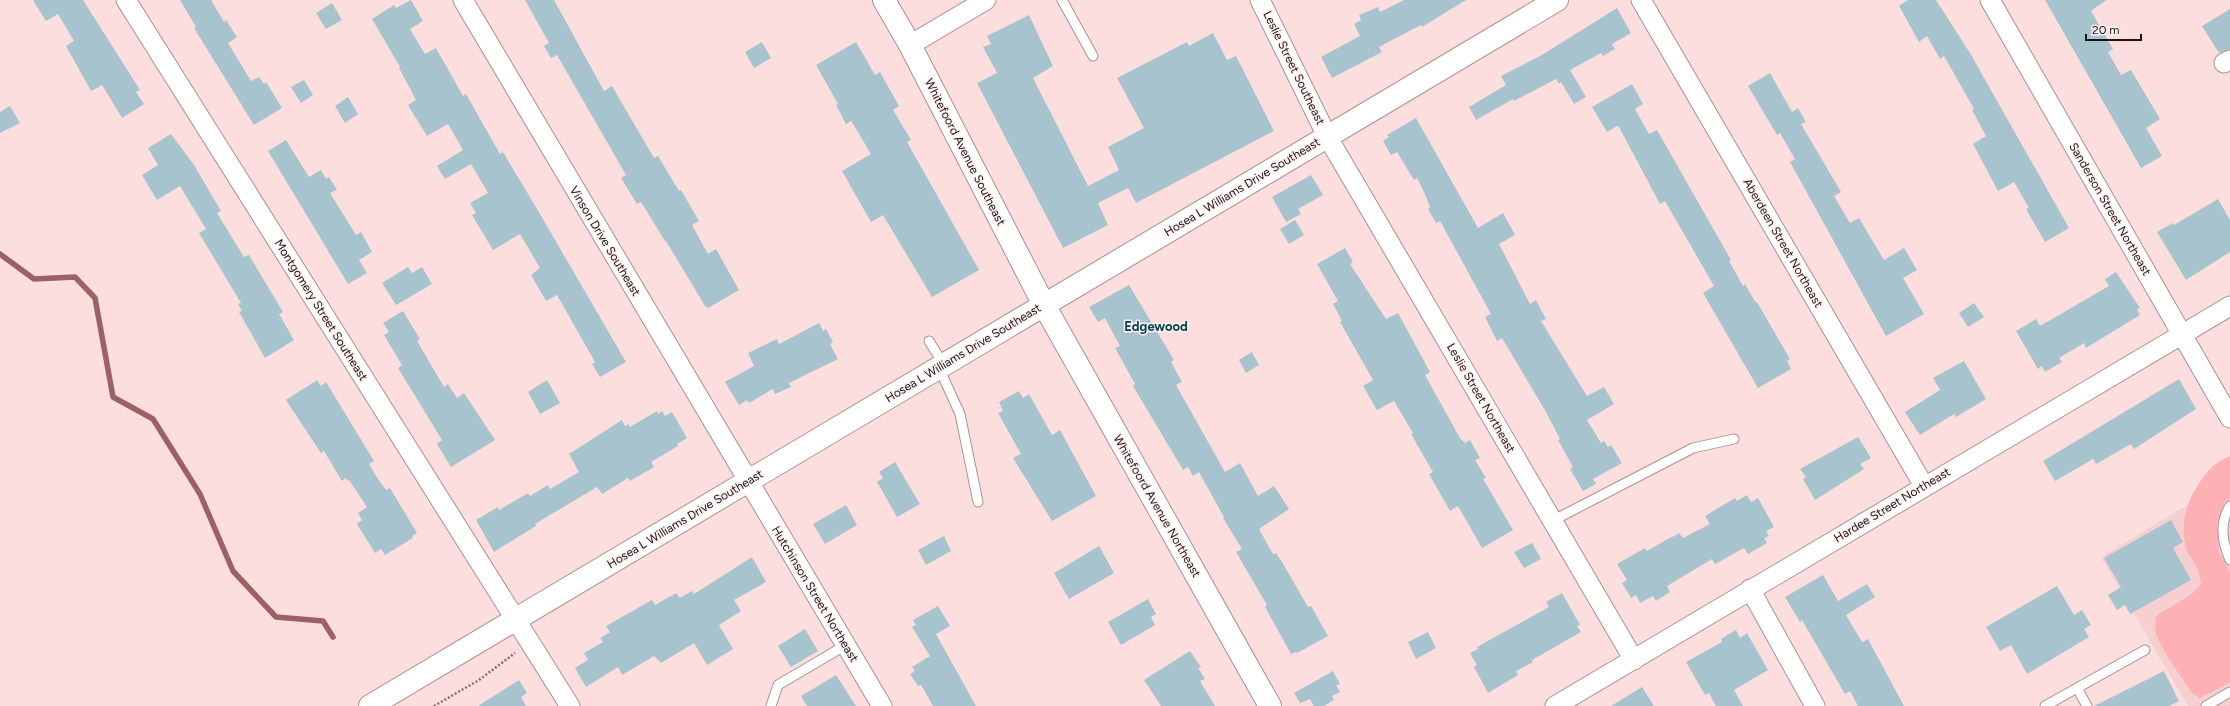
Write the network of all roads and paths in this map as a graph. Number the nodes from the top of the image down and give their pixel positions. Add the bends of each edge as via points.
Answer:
1 (126, 0) edge
2 (463, 0) edge
3 (884, 0) edge
4 (986, 0) edge
5 (1062, 0) edge
6 (1260, 0) edge
7 (1557, 0) edge
8 (1641, 0) edge
9 (1990, 0) edge
10 (910, 45) junction
11 (1093, 56) dead end
12 (1328, 136) junction
13 (1044, 305) junction
14 (2230, 306) edge
15 (2181, 335) junction
16 (929, 341) dead end
17 (942, 366) junction
18 (2230, 418) edge
19 (1734, 438) dead end
20 (748, 481) junction
21 (1924, 486) junction
22 (978, 502) dead end
23 (2230, 506) edge
24 (1552, 521) junction
25 (2230, 560) edge
26 (1750, 590) junction
27 (516, 619) junction
28 (846, 645) junction
29 (520, 649) dead end
30 (2145, 650) dead end
31 (1634, 660) junction
32 (2077, 688) junction
33 (2230, 692) edge
34 (370, 706) edge
35 (434, 706) edge
36 (570, 706) edge
37 (771, 706) edge
38 (882, 706) edge
39 (1270, 706) edge
40 (1555, 706) edge
41 (1815, 706) edge
42 (2045, 706) edge
43 (2087, 706) edge
44 (2206, 706) edge

1 - 27 street, Montgomery Street Southeast
2 - 20 street, Vinson Drive Southeast
3 - 10 street, Whitefoord Avenue Southeast
4 - 10 street
5 - 11 lane
6 - 12 street, Leslie Street Southeast
7 - 12 street, Hosea L Williams Drive Southeast
8 - 21 street, Aberdeen Street Northeast
9 - 15 street, Sanderson Street Northeast
10 - 13 street, Whitefoord Avenue Southeast
12 - 13 street, Hosea L Williams Drive Southeast
12 - 24 street, Leslie Street Northeast
13 - 17 street, Hosea L Williams Drive Southeast
13 - 39 street, Whitefoord Avenue Northeast
14 - 15 street, Hardee Street Northeast
15 - 18 street, Sanderson Street Northeast
15 - 21 street, Hardee Street Northeast
16 - 17 lane
17 - 20 street, Hosea L Williams Drive Southeast
17 - 22 lane via 960,414
19 - 24 lane via 1693,448
20 - 27 street, Hosea L Williams Drive Southeast
20 - 28 street, Hutchinson Street Northeast
21 - 26 street, Hardee Street Northeast
23 - 25 lane via 2225,513 2222,529 2224,547
24 - 31 street, Leslie Street Northeast
26 - 31 street, Hardee Street Northeast
26 - 41 street
27 - 34 street, Hosea L Williams Drive Southeast
27 - 36 street, Montgomery Street Southeast
28 - 37 lane via 778,685
28 - 38 street, Hutchinson Street Northeast
29 - 35 path via 479,680
30 - 32 lane
31 - 40 street, Hardee Street Northeast
32 - 42 lane
32 - 43 lane
33 - 44 lane

